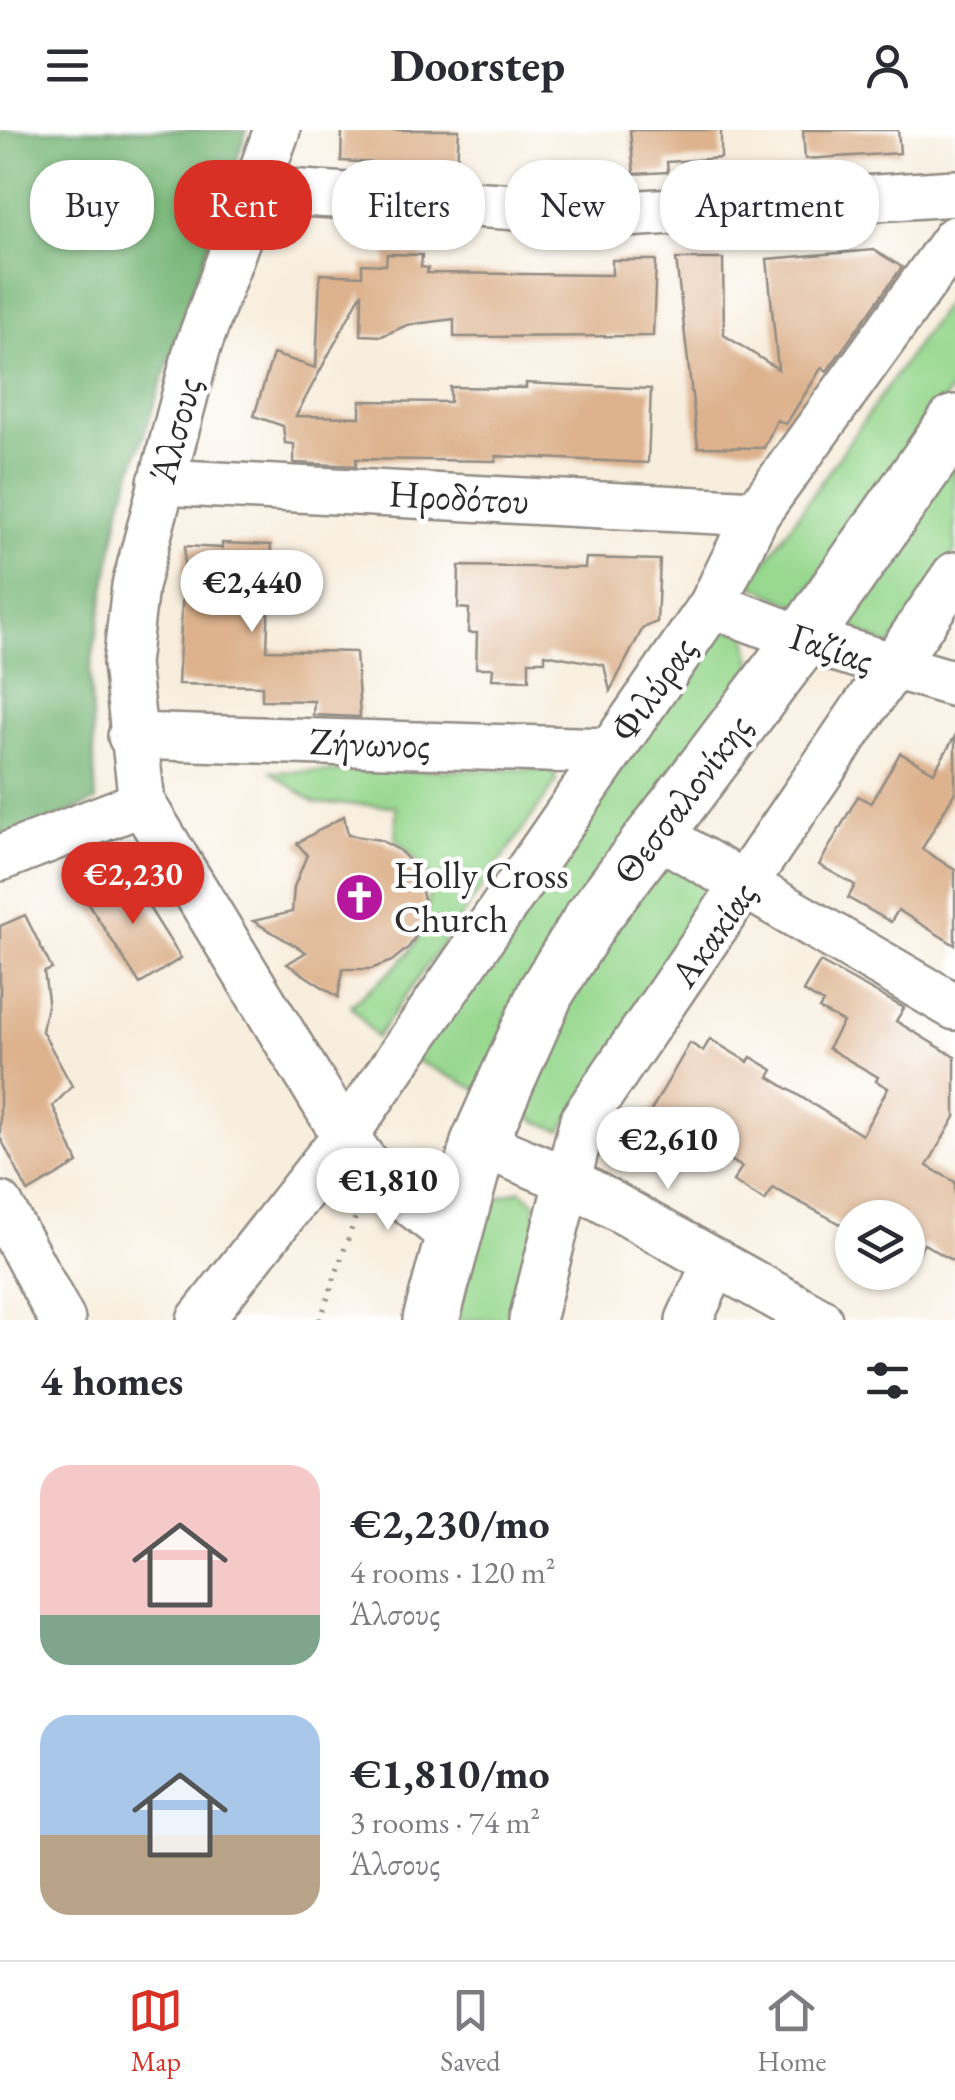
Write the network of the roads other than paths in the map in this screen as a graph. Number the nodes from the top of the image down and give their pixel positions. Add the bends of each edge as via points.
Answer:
1 (277, 130) edge
2 (266, 160) edge
3 (955, 193) edge
4 (312, 194) edge
5 (955, 239) edge
6 (234, 250) edge
7 (955, 422) edge
8 (161, 482) junction
9 (757, 512) junction
10 (955, 574) edge
11 (712, 605) junction
12 (802, 640) junction
13 (892, 668) junction
14 (955, 684) edge
15 (131, 736) junction
16 (609, 750) junction
17 (142, 803) junction
18 (657, 834) junction
19 (0, 858) edge
20 (747, 885) junction
21 (955, 1007) edge
22 (345, 1136) junction
23 (479, 1143) junction
24 (568, 1180) junction
25 (0, 1205) edge
26 (451, 1235) junction
27 (716, 1262) junction
28 (62, 1320) edge
29 (200, 1320) edge
30 (431, 1320) edge
31 (532, 1320) edge
32 (689, 1320) edge
33 (819, 1320) edge

1 - 2 street, Άλσους
3 - 4 street via 626,214
5 - 9 street, Φιλύρας
6 - 8 street, Άλσους via 197,349
7 - 12 main road, Θεσσαλονίκης
8 - 9 street, Ηροδότου
8 - 15 street, Άλσους via 135,586 126,664
9 - 11 street, Φιλύρας
10 - 13 street, Ακακίας
11 - 12 street, Γαζίας
11 - 16 street, Φιλύρας
12 - 13 street, Γαζίας
12 - 18 main road, Θεσσαλονίκης
13 - 14 street, Γαζίας
13 - 20 street, Ακακίας
15 - 16 street, Ζήνωνος
15 - 17 street, Άλσους
16 - 22 street, Φιλύρας
17 - 19 street
17 - 22 street, Άλσους
18 - 20 street
18 - 23 main road, Θεσσαλονίκης via 546,992
20 - 21 street
20 - 24 street, Ακακίας via 583,1120
22 - 26 street, Άλσους via 371,1171
22 - 29 street, Φιλύρας
23 - 24 street
23 - 26 main road, Θεσσαλονίκης
24 - 27 street
24 - 31 street, Ακακίας
25 - 28 street
26 - 30 main road, Θεσσαλονίκης
27 - 32 street
27 - 33 street

